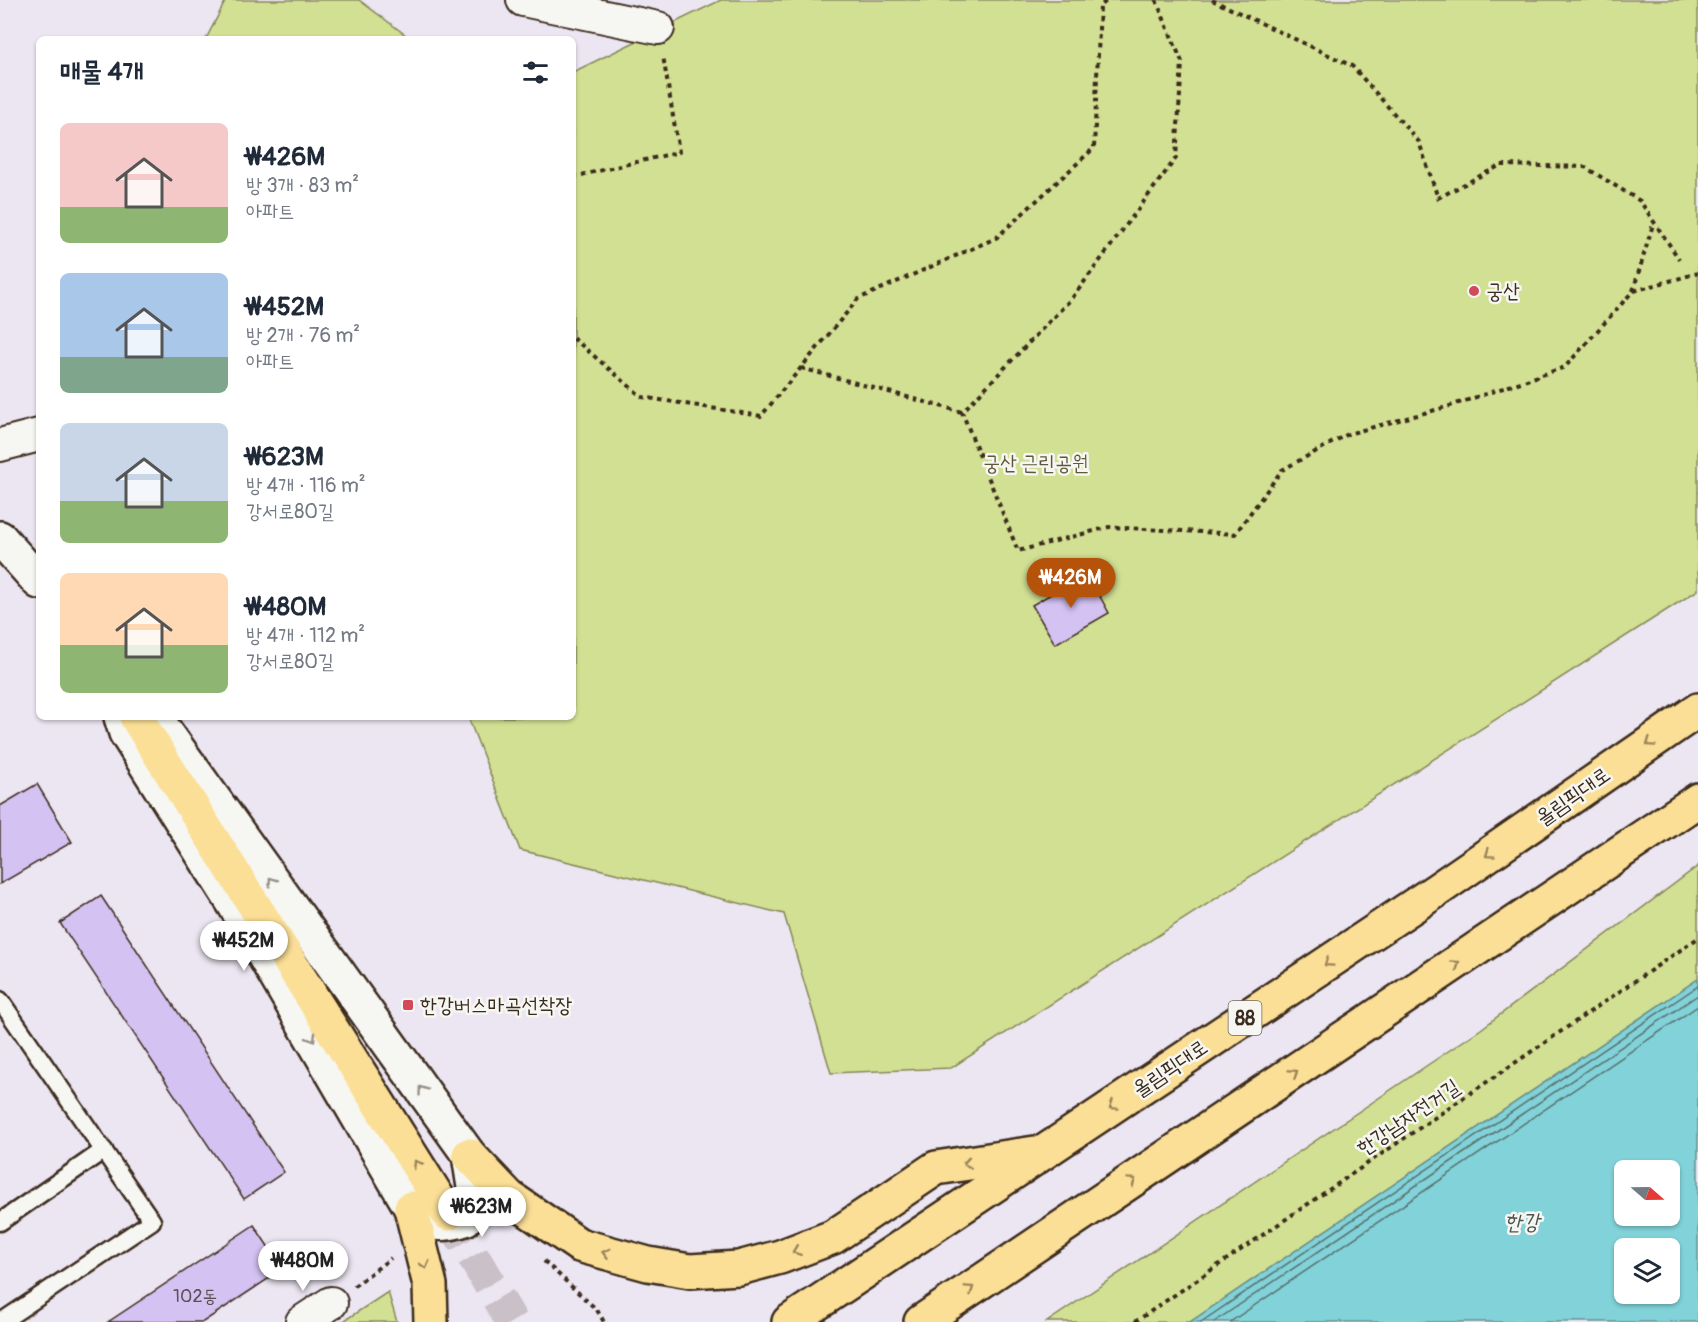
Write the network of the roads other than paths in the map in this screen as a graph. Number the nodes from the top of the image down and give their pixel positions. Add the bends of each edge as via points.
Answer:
1 (523, 0) edge
2 (658, 28) road end
3 (36, 436) edge
4 (0, 445) edge
5 (0, 538) edge
6 (36, 579) edge
7 (1698, 710) edge
8 (122, 720) edge
9 (138, 720) edge
10 (157, 720) edge
11 (1698, 800) edge
12 (0, 1000) edge
13 (104, 1150) junction
14 (1046, 1151) junction
15 (469, 1155) junction
16 (411, 1208) junction
17 (448, 1214) tunnel mouth
18 (0, 1222) edge
19 (331, 1303) dead end
20 (0, 1322) edge
21 (302, 1322) edge
22 (431, 1322) edge
23 (789, 1322) edge
24 (921, 1322) edge

1 - 2 street
3 - 4 street
5 - 6 main road
7 -> 14 highway, 올림픽대로 / 88
8 -> 16 main road via 126,733 234,904
17 -> 9 highway
15 -> 10 main road
24 -> 11 highway
12 - 13 lane
13 - 18 lane
13 - 20 lane via 152,1221
14 -> 15 highway via 936,1168 833,1237 739,1268 690,1271 579,1245 509,1197
14 - 23 highway, 올림픽대로 / 88
15 - 16 main road via 476,1200 465,1219 448,1225 432,1223
16 -> 22 highway via 430,1285
19 - 21 street

